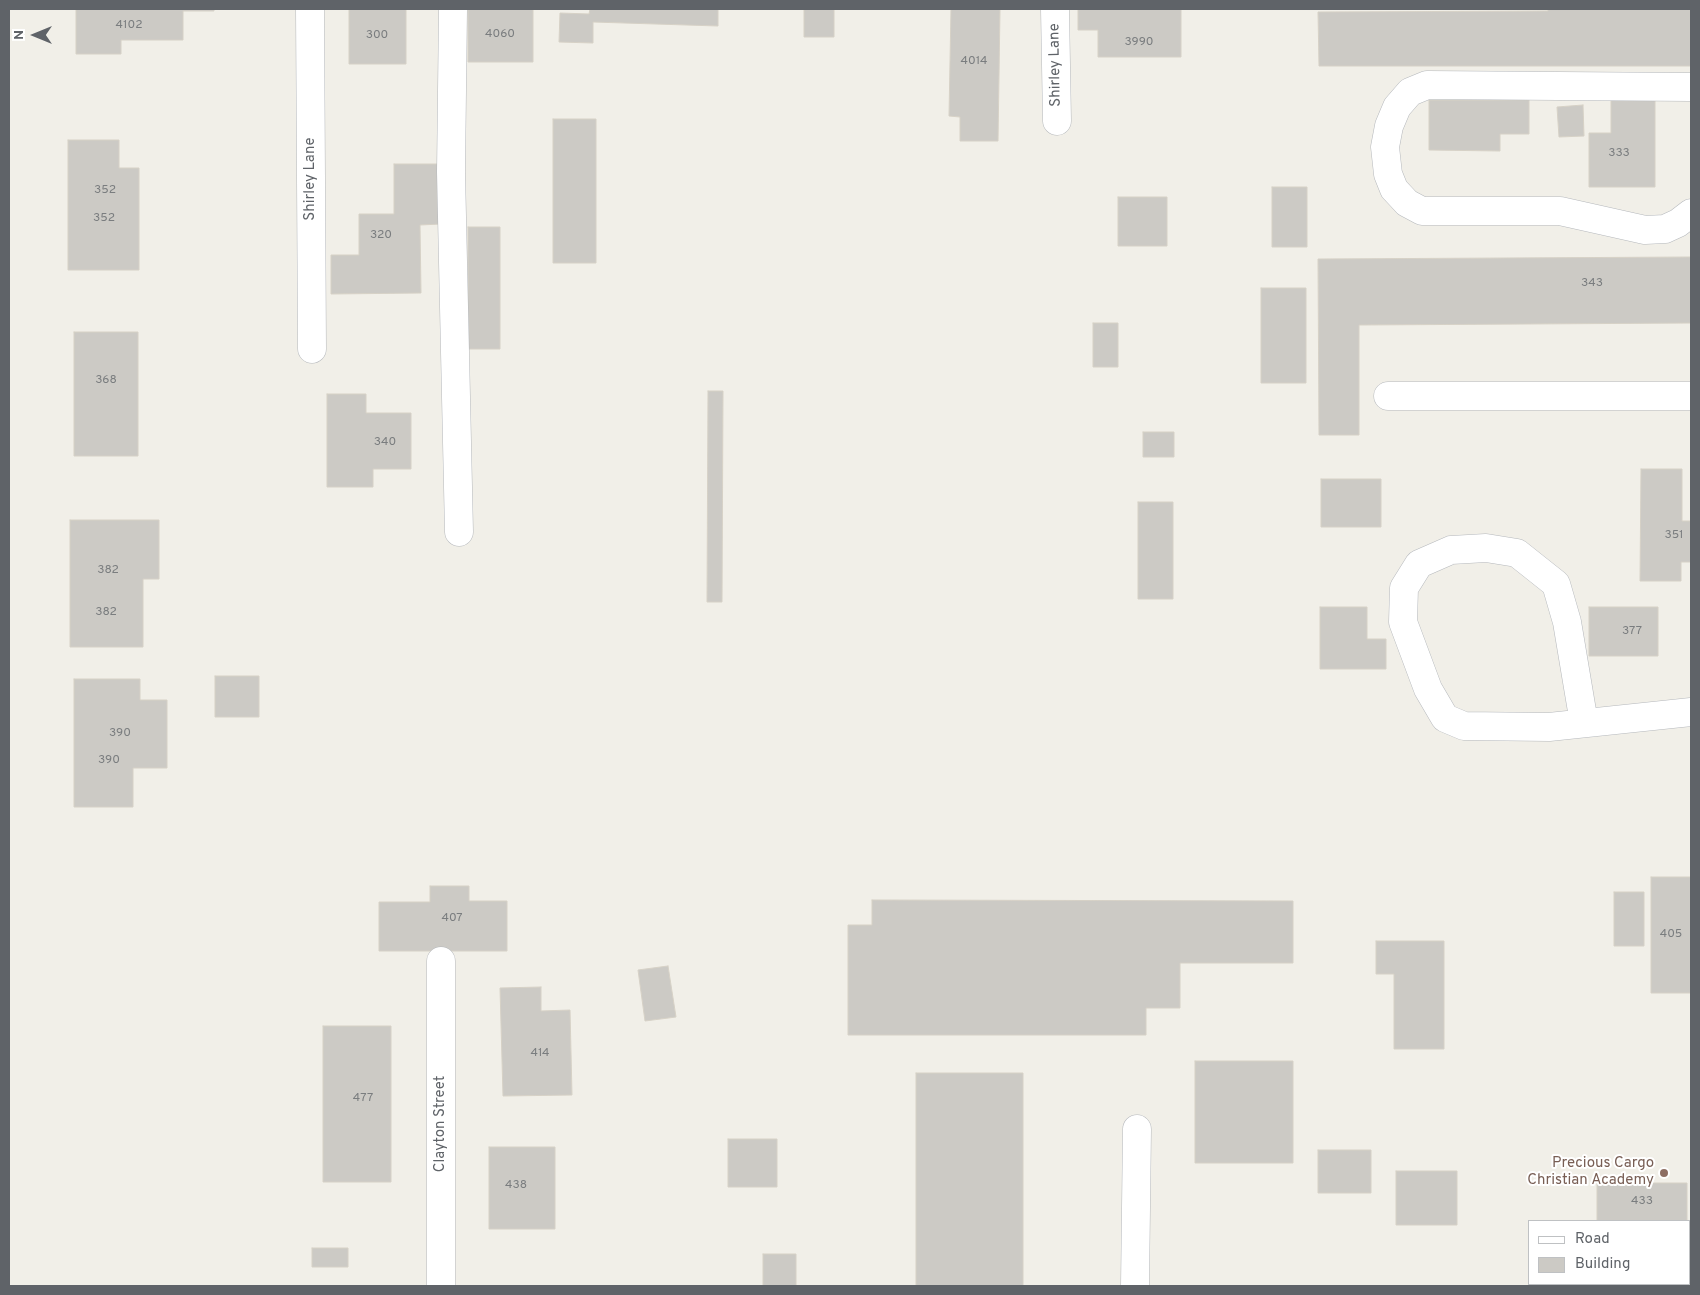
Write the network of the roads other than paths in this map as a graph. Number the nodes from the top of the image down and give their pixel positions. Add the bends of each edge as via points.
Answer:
1 (310, 9) edge
2 (453, 9) edge
3 (1055, 9) edge
4 (1691, 87) edge
5 (1057, 121) dead end
6 (1691, 213) edge
7 (312, 349) dead end
8 (1388, 396) dead end
9 (1691, 396) edge
10 (459, 532) dead end
11 (1691, 712) edge
12 (1584, 723) junction
13 (441, 961) dead end
14 (1137, 1128) dead end
15 (440, 1286) edge
16 (1135, 1286) edge

1 - 7 street, Shirley Lane
2 - 10 street via 451,172
3 - 5 street, Shirley Lane
4 - 6 street via 1427,85 1410,92 1397,107 1385,147 1388,174 1394,189 1407,203 1422,211 1560,211 1645,230 1665,230
8 - 9 street
11 - 12 street
12 - 12 street via 1549,727 1464,726 1445,718 1428,689 1404,622 1404,588 1419,564 1451,550 1486,548 1517,553 1556,584 1567,622
13 - 15 street, Clayton Street
14 - 16 street

